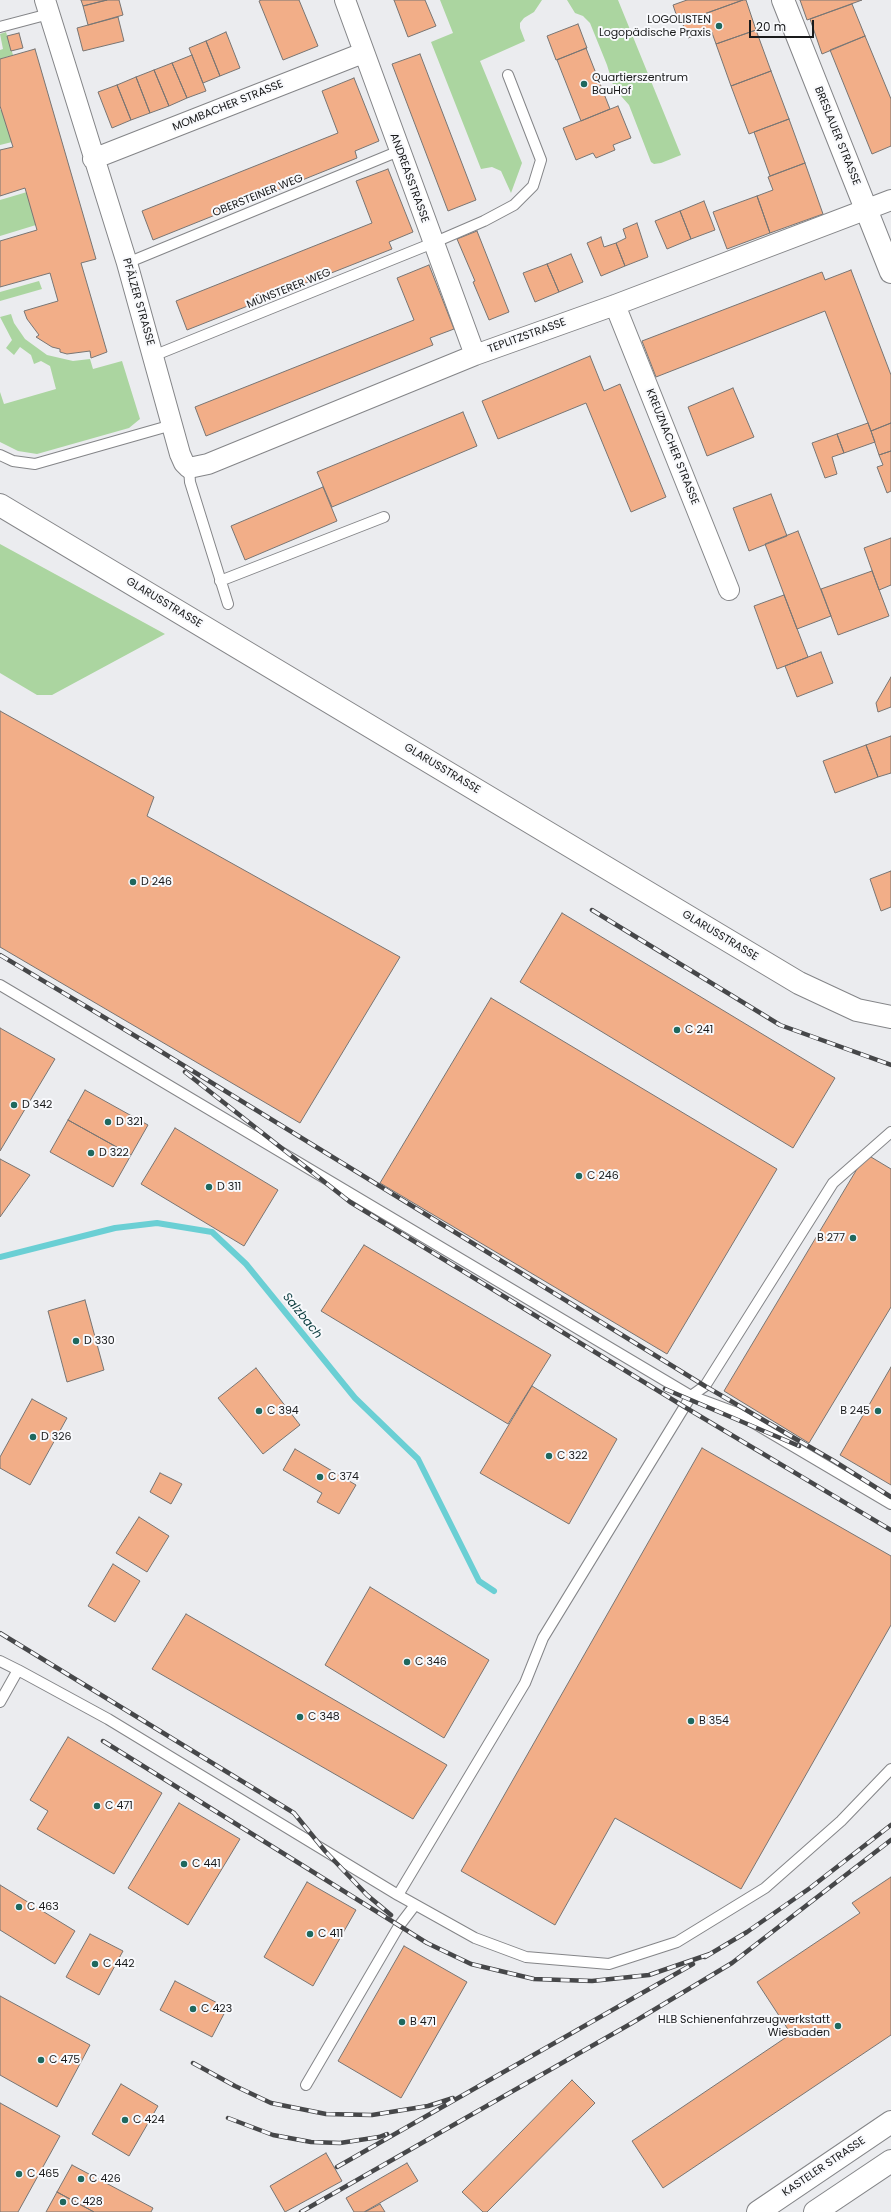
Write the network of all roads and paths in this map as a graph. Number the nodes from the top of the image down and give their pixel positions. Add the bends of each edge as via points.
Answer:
1 (344, 0) edge
2 (783, 0) edge
3 (47, 7) edge
4 (0, 27) edge
5 (363, 53) junction
6 (508, 75) dead end
7 (399, 151) junction
8 (94, 159) junction
9 (891, 200) edge
10 (866, 208) junction
11 (433, 243) junction
12 (127, 263) junction
13 (891, 272) edge
14 (615, 305) junction
15 (475, 355) junction
16 (153, 356) junction
17 (172, 425) junction
18 (0, 455) edge
19 (189, 468) junction
20 (0, 504) edge
21 (384, 517) dead end
22 (220, 581) junction
23 (729, 590) dead end
24 (228, 604) dead end
25 (0, 985) edge
26 (891, 1017) edge
27 (891, 1132) edge
28 (691, 1396) junction
29 (891, 1504) edge
30 (0, 1661) edge
31 (18, 1670) junction
32 (0, 1702) edge
33 (891, 1769) edge
34 (398, 1895) junction
35 (415, 1904) junction
36 (306, 2085) dead end
37 (891, 2122) edge
38 (891, 2161) edge
39 (758, 2212) edge
40 (814, 2212) edge

1 - 5 street, ANDREASSTRASSE
2 - 10 street, BRESLAUER STRASSE
3 - 4 lane
3 - 8 street, PFÄLZER STRASSE
5 - 7 street, ANDREASSTRASSE
5 - 8 street, MOMBACHER STRASSE
6 - 11 lane, MÜNSTERER WEG via 541,160 534,186 514,205
7 - 11 street, ANDREASSTRASSE
7 - 12 lane, OBERSTEINER WEG
8 - 12 street, PFÄLZER STRASSE
9 - 10 street, TEPLITZSTRASSE
10 - 13 street, BRESLAUER STRASSE
10 - 14 street, TEPLITZSTRASSE
11 - 15 street, ANDREASSTRASSE
11 - 16 lane, MÜNSTERER WEG
12 - 16 street, PFÄLZER STRASSE
14 - 15 street, TEPLITZSTRASSE
14 - 23 street, KREUZNACHER STRASSE
15 - 19 street, TEPLITZSTRASSE via 208,464
16 - 17 street, PFÄLZER STRASSE
17 - 18 lane via 35,464 13,462
17 - 19 street, PFÄLZER STRASSE via 180,454
19 - 22 lane, PFÄLZER STRASSE via 190,482
20 - 26 street, GLARUSSTRASSE via 799,983 857,1010
21 - 22 lane
22 - 24 lane, PFÄLZER STRASSE
25 - 28 lane
27 - 28 lane via 833,1183 705,1386
28 - 29 lane via 737,1413
28 - 34 lane via 543,1638 526,1683
30 - 31 lane
31 - 32 lane
31 - 34 lane via 108,1719
33 - 35 lane via 841,1821 766,1888 677,1942 609,1964 526,1957 475,1938
34 - 35 lane
35 - 36 lane via 399,1926
37 - 39 street, KASTELER STRASSE
38 - 40 street

